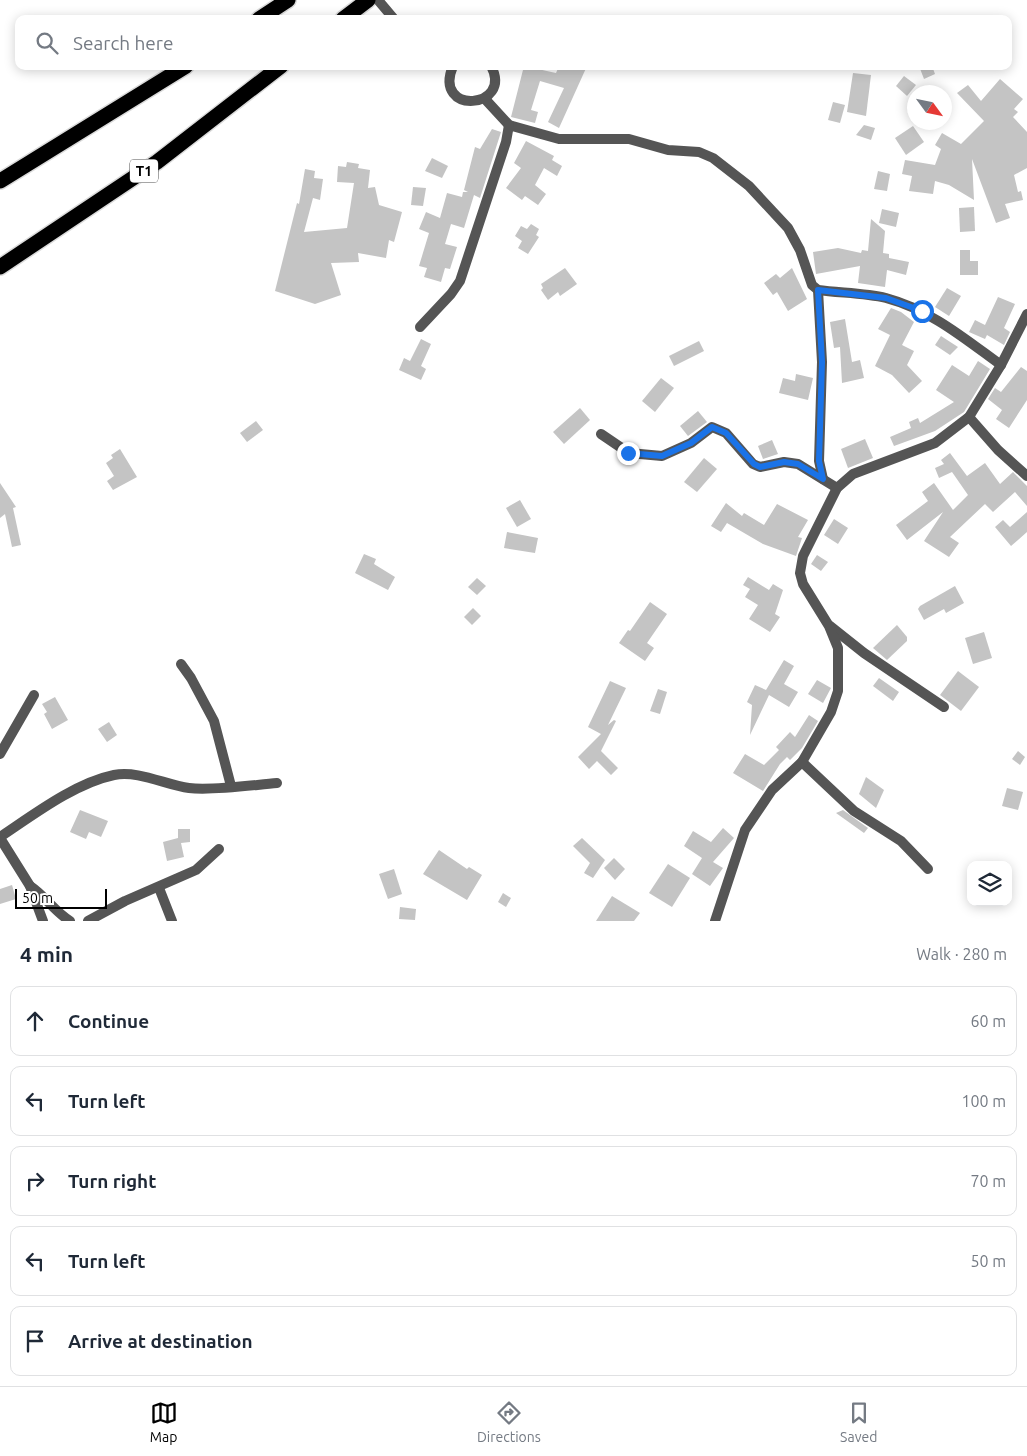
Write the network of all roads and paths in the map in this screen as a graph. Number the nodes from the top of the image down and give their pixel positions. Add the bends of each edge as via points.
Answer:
1 (288, 0) edge
2 (368, 0) edge
3 (378, 0) edge
4 (266, 15) edge
5 (348, 15) edge
6 (391, 15) edge
7 (179, 70) edge
8 (276, 70) edge
9 (451, 70) edge
10 (492, 70) edge
11 (485, 98) junction
12 (509, 125) junction
13 (0, 180) edge
14 (0, 267) edge
15 (818, 290) junction
16 (1027, 314) edge
17 (420, 327) dead end
18 (1001, 365) junction
19 (969, 417) junction
20 (601, 434) dead end
21 (1027, 476) edge
22 (823, 479) junction
23 (837, 488) junction
24 (830, 626) junction
25 (181, 664) dead end
26 (34, 695) dead end
27 (944, 708) dead end
28 (0, 754) edge
29 (802, 762) junction
30 (277, 784) dead end
31 (231, 786) junction
32 (0, 838) edge
33 (219, 849) dead end
34 (928, 869) dead end
35 (30, 886) junction
36 (159, 888) junction
37 (43, 921) edge
38 (70, 921) edge
39 (88, 921) edge
40 (172, 921) edge
41 (715, 921) edge

1 - 4 highway
2 - 5 highway
3 - 6 street
7 - 13 highway
8 - 14 highway, T1 via 157,162
9 - 11 street via 448,76 451,90 460,100 472,103
10 - 11 street via 495,82
11 - 12 street
12 - 15 street via 559,139 629,139 668,150 699,152 713,158 750,186 788,228 800,250 812,285
12 - 17 street via 460,281
15 - 18 street via 886,298 922,311
15 - 22 street via 822,362 819,461
16 - 18 street
18 - 19 street
19 - 21 street
19 - 23 street via 935,443 854,474
20 - 22 street via 628,453 662,456 691,443 712,427 726,433 760,467 784,462 798,464
22 - 23 street
23 - 24 street via 803,556 800,573 803,584
24 - 27 street
24 - 29 street via 838,648 838,691 831,712
25 - 31 street via 214,721
26 - 28 street
29 - 34 street via 854,811 901,841
29 - 41 street via 772,790 745,830
30 - 31 street
31 - 32 street via 190,789 129,775 115,775 57,800
32 - 35 street
33 - 36 street via 196,870
35 - 37 street
35 - 38 street via 43,894
36 - 39 street
36 - 40 street

